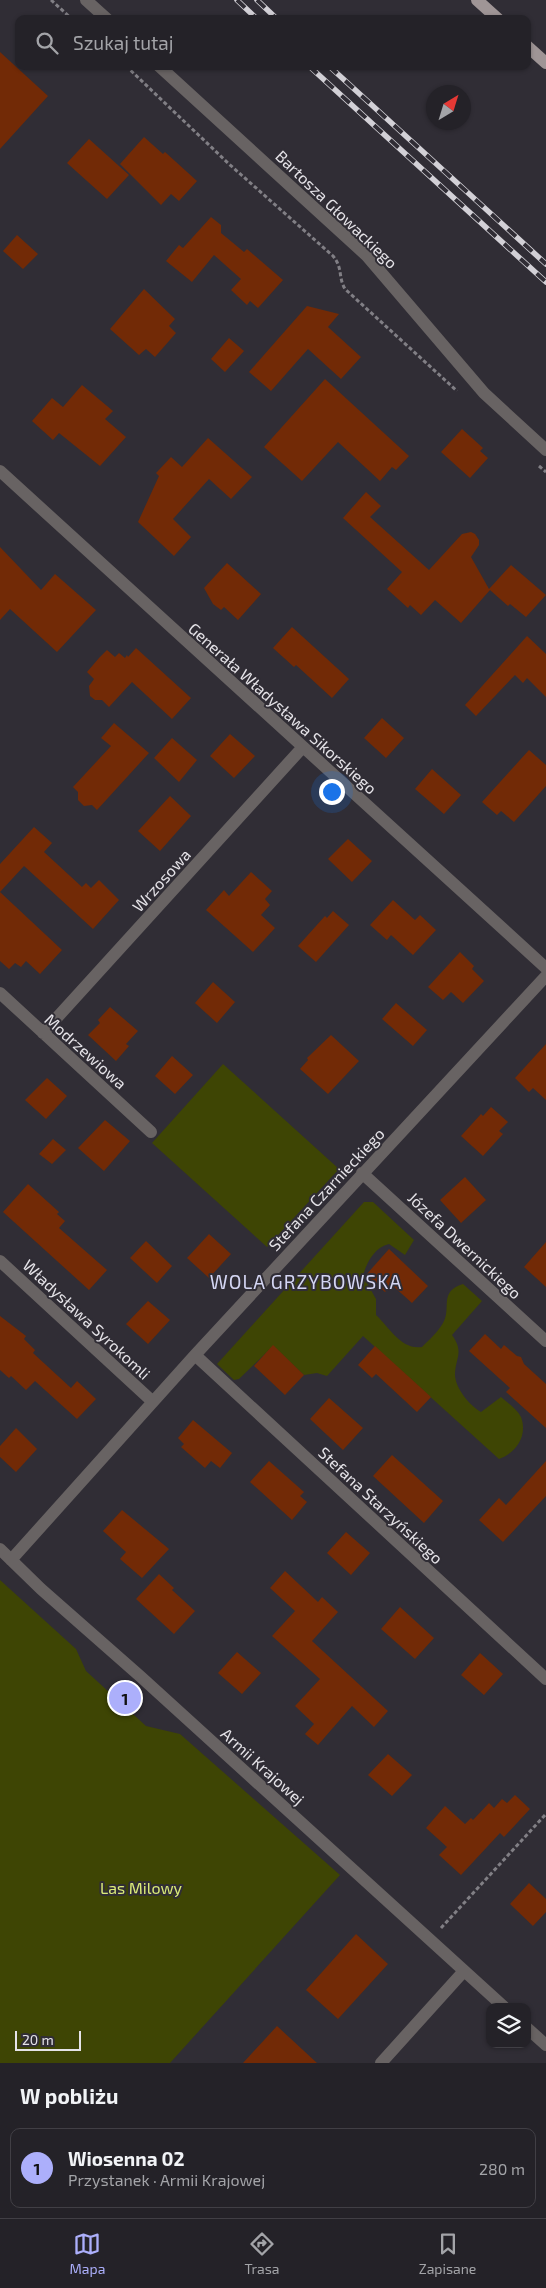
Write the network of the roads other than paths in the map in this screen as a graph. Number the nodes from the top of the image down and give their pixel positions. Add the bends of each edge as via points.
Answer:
1 (86, 0) edge
2 (477, 0) edge
3 (103, 15) edge
4 (494, 15) edge
5 (531, 50) edge
6 (546, 63) edge
7 (163, 70) edge
8 (546, 450) edge
9 (0, 471) edge
10 (302, 748) junction
11 (546, 968) edge
12 (546, 976) edge
13 (0, 993) edge
14 (43, 1033) junction
15 (151, 1132) dead end
16 (362, 1173) junction
17 (0, 1261) edge
18 (546, 1341) edge
19 (195, 1355) junction
20 (153, 1402) junction
21 (4, 1554) edge
22 (546, 1679) edge
23 (464, 1971) junction
24 (500, 2003) edge
25 (531, 2032) edge
26 (546, 2045) edge
27 (381, 2063) edge

1 - 3 street
2 - 4 main road
5 - 6 main road
7 - 8 street, Bartosza Głowackiego via 367,256 484,393
9 - 10 street, Generała Władysława Sikorskiego
10 - 11 street, Generała Władysława Sikorskiego
10 - 14 street, Wrzosowa
12 - 16 street, Stefana Czarnieckiego
13 - 14 street, Modrzewiowa
14 - 15 street, Modrzewiowa
16 - 18 street, Józefa Dwernickiego
16 - 19 street, Stefana Czarnieckiego
17 - 20 street, Władysława Syrokomli
19 - 20 street, Stefana Czarnieckiego
19 - 22 street, Stefana Starzyńskiego
20 - 21 street, Stefana Czarnieckiego
21 - 23 street, Armii Krajowej
23 - 24 street, Armii Krajowej
23 - 27 street
25 - 26 street

